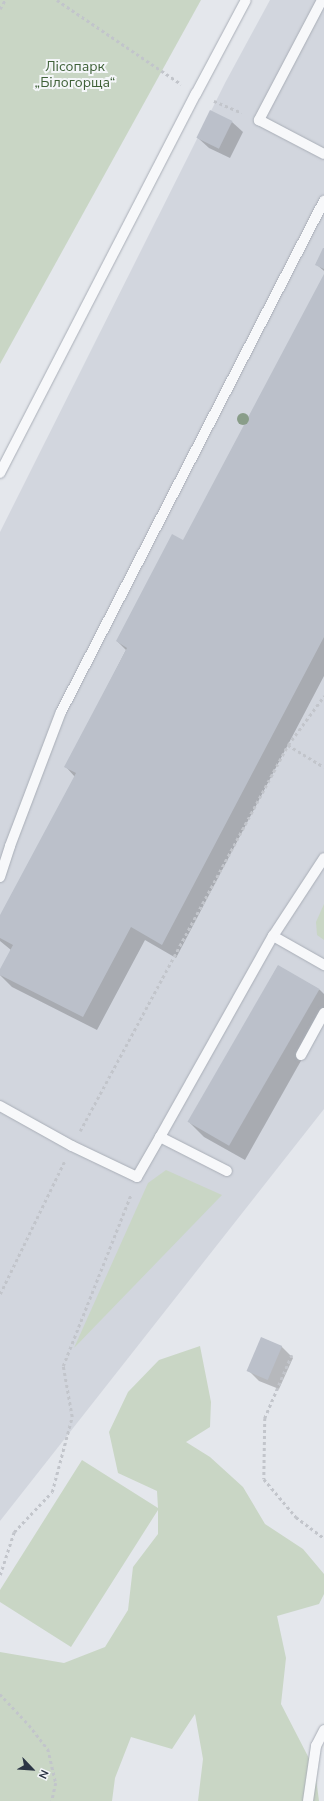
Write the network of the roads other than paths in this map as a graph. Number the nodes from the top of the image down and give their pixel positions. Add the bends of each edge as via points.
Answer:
1 (246, 0) edge
2 (322, 0) edge
3 (324, 154) edge
4 (324, 201) edge
5 (0, 473) edge
6 (324, 858) edge
7 (0, 878) edge
8 (273, 936) junction
9 (324, 965) edge
10 (324, 1013) edge
11 (301, 1055) dead end
12 (0, 1106) edge
13 (160, 1137) junction
14 (227, 1171) dead end
15 (324, 1730) edge
16 (308, 1801) edge

1 - 5 lane
2 - 3 lane via 259,120
4 - 7 lane via 61,712
6 - 8 lane
8 - 9 lane
8 - 13 lane
10 - 11 lane
12 - 13 lane via 72,1146 137,1177
13 - 14 lane
15 - 16 lane via 316,1746

